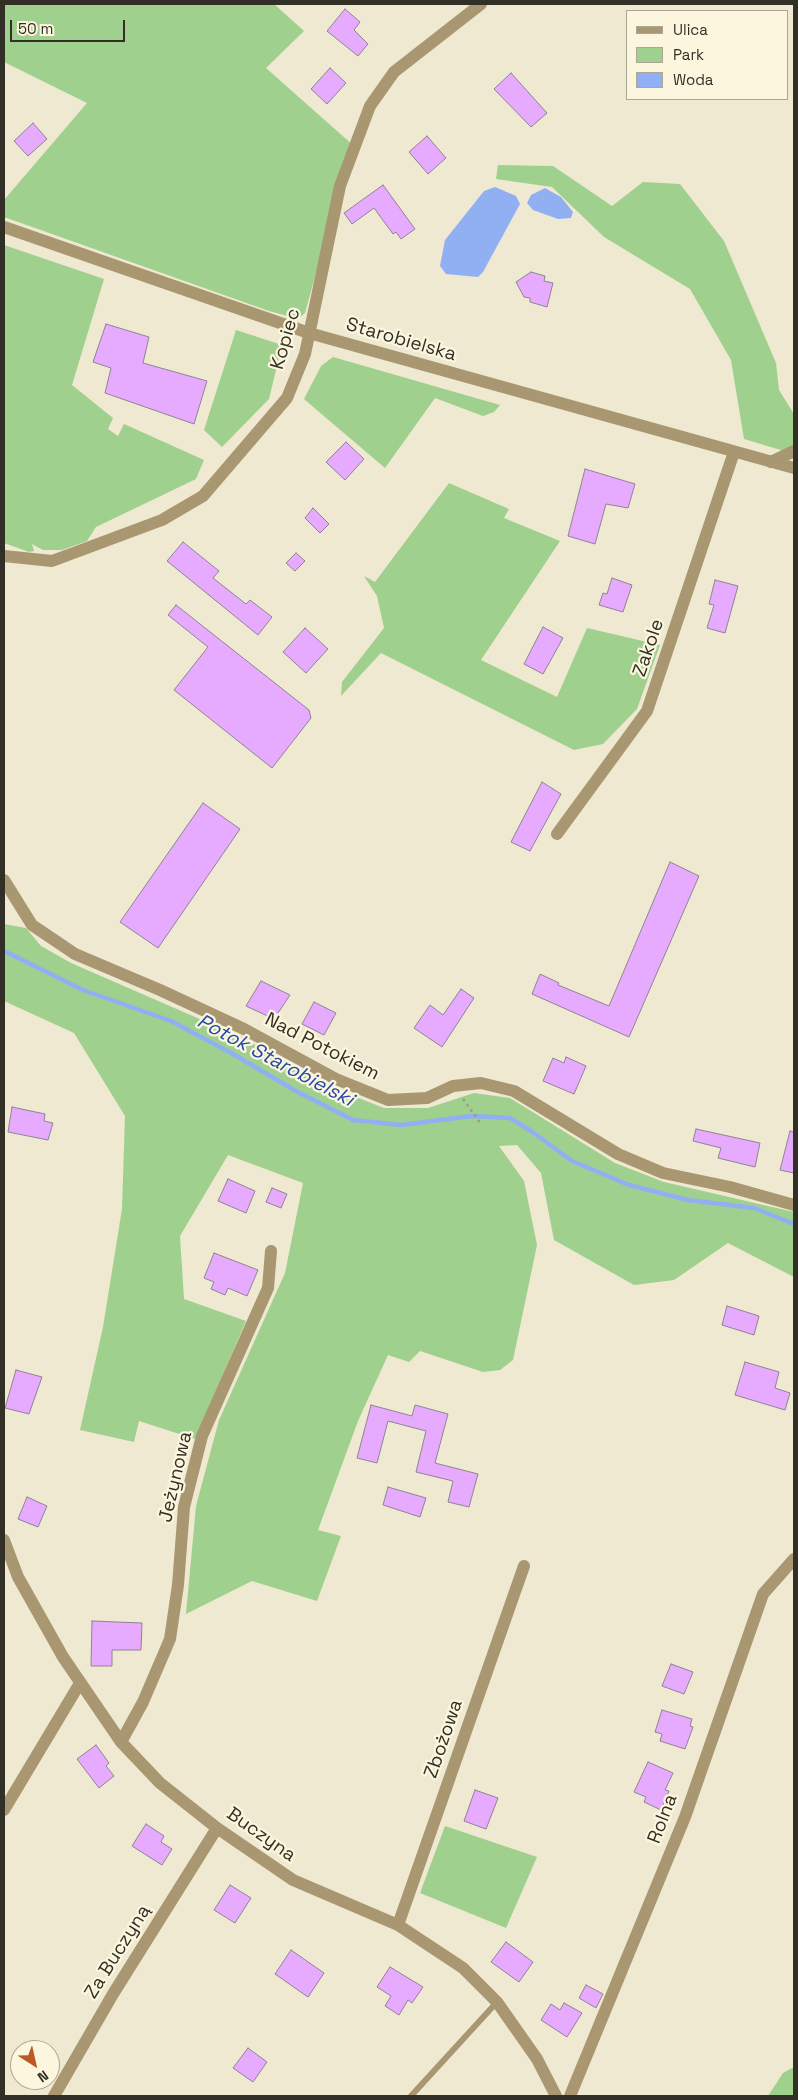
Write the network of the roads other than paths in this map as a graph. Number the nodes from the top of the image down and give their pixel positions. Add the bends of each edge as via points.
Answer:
1 (481, 4) edge
2 (4, 227) edge
3 (309, 334) junction
4 (794, 451) edge
5 (734, 452) junction
6 (771, 462) junction
7 (794, 468) edge
8 (4, 556) edge
9 (557, 834) dead end
10 (4, 880) edge
11 (794, 1205) edge
12 (271, 1251) dead end
13 (4, 1540) edge
14 (794, 1559) edge
15 (524, 1566) dead end
16 (80, 1683) junction
17 (121, 1742) junction
18 (4, 1810) edge
19 (217, 1828) junction
20 (398, 1925) junction
21 (497, 2002) junction
22 (54, 2096) edge
23 (411, 2096) edge
24 (556, 2096) edge
25 (570, 2096) edge

1 - 3 street, Kopiec via 394,72 370,106 340,186
2 - 3 street, Starobielska
3 - 5 street, Starobielska
3 - 8 street, Kopiec via 288,398 203,496 162,520 52,561
4 - 6 street
5 - 6 street, Starobielska
5 - 9 street, Zakole via 647,711
6 - 7 street, Starobielska
10 - 11 street, Nad Potokiem via 32,925 75,954 244,1029 336,1079 388,1100 427,1098 453,1086 481,1083 514,1091 618,1154 663,1173
12 - 17 street, Jeżynowa via 268,1288 202,1436 184,1507 170,1639 143,1702
13 - 16 street, Buczyna via 18,1577
14 - 25 street, Rolna via 763,1594 685,1818
15 - 20 street, Zbożowa
16 - 17 street, Buczyna
16 - 18 street
17 - 19 street, Buczyna via 160,1783
19 - 20 street, Buczyna via 293,1880
19 - 22 street, Za Buczyną via 113,1994
20 - 21 street, Buczyna via 463,1968
21 - 23 lane
21 - 24 street, Buczyna via 537,2059

